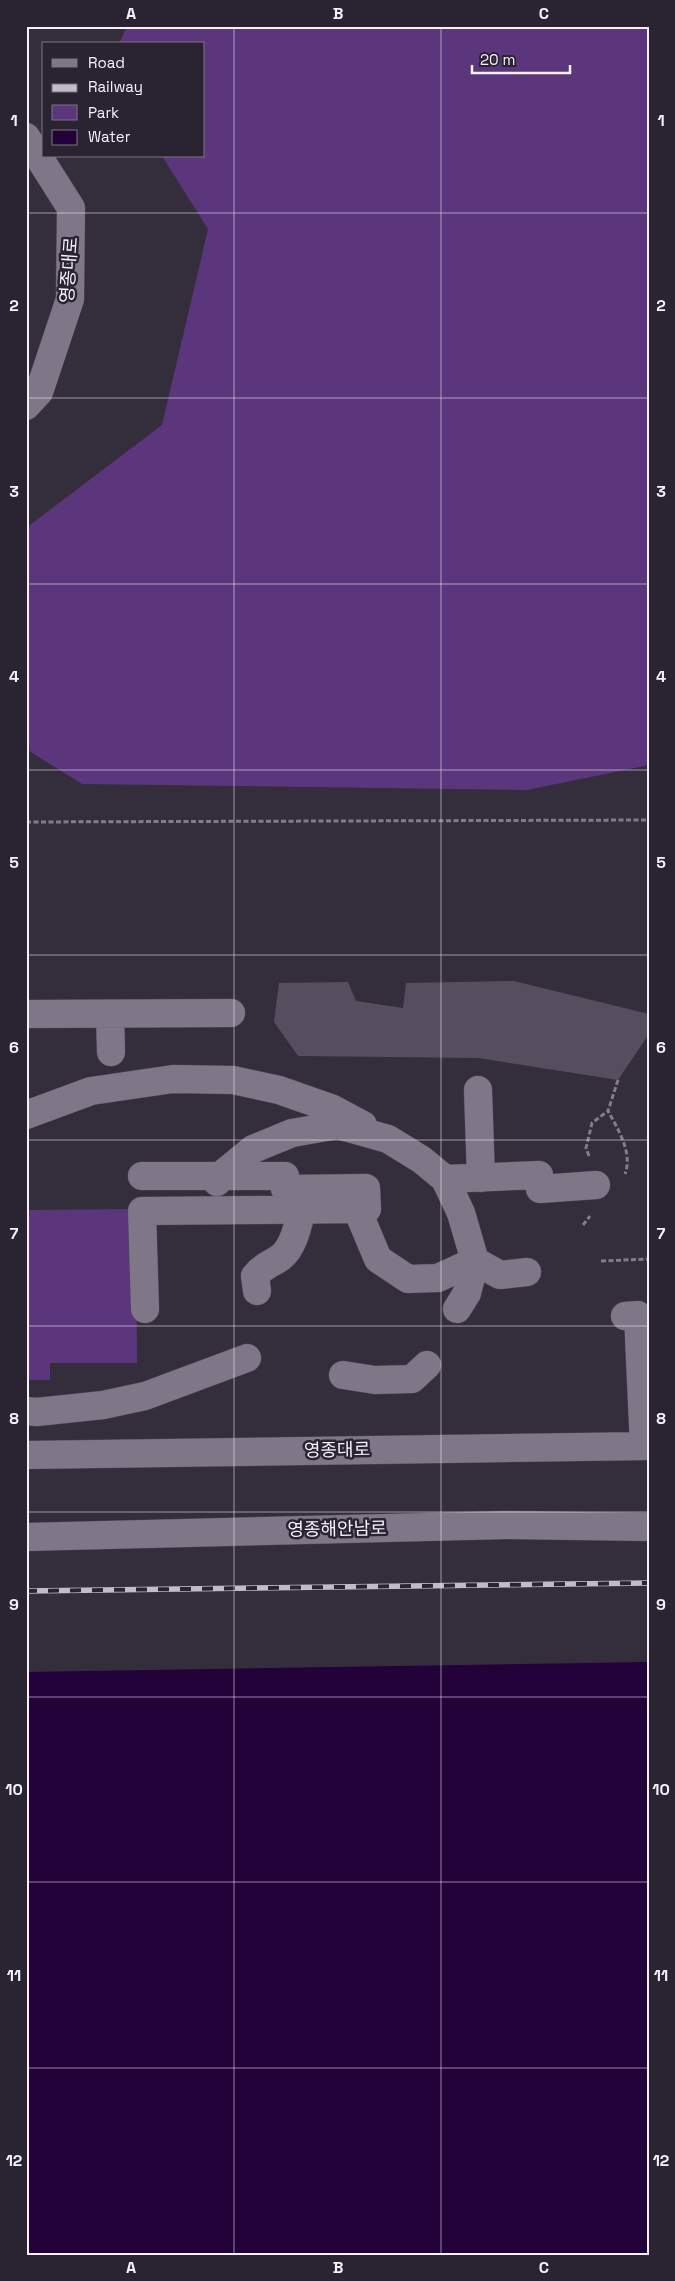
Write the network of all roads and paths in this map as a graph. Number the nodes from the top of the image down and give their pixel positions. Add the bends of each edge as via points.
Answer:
1 (26, 137) edge
2 (26, 406) edge
3 (649, 820) edge
4 (26, 822) edge
5 (231, 1013) dead end
6 (26, 1014) edge
7 (110, 1014) junction
8 (111, 1052) dead end
9 (618, 1080) dead end
10 (478, 1090) dead end
11 (26, 1100) edge
12 (56, 1103) junction
13 (26, 1114) edge
14 (388, 1138) junction
15 (142, 1176) dead end
16 (220, 1176) junction
17 (481, 1178) junction
18 (445, 1179) junction
19 (623, 1180) dead end
20 (595, 1198) joint
21 (302, 1209) junction
22 (357, 1209) junction
23 (200, 1216) junction
24 (583, 1225) dead end
25 (475, 1260) junction
26 (649, 1260) edge
27 (601, 1261) dead end
28 (527, 1272) dead end
29 (257, 1291) dead end
30 (145, 1309) dead end
31 (458, 1309) dead end
32 (625, 1316) dead end
33 (247, 1358) dead end
34 (426, 1365) dead end
35 (343, 1375) dead end
36 (26, 1411) edge
37 (646, 1446) edge
38 (26, 1455) edge
39 (649, 1527) edge
40 (26, 1537) edge

1 - 2 street, 영종대로 via 71,208 70,298 39,392
3 - 4 path
5 - 7 street
6 - 7 street
7 - 8 street
9 - 19 path via 608,1111 621,1134 628,1165
10 - 17 street
11 - 12 street
12 - 13 street
12 - 14 street via 90,1090 173,1079 233,1080 279,1090 333,1109
14 - 16 street via 338,1126 292,1133 253,1149
14 - 18 street
15 - 16 street
16 - 22 street via 285,1176 285,1189 366,1188 366,1208
16 - 23 street
17 - 18 street
17 - 20 street via 539,1175 540,1189
18 - 25 street via 461,1213
20 - 24 path
21 - 22 street
21 - 23 street
21 - 29 street via 295,1234 282,1256 265,1265 256,1276
22 - 25 street via 378,1259 408,1279 438,1278
23 - 30 street via 142,1211
25 - 28 street via 500,1274
25 - 31 street via 468,1293
26 - 27 path
32 - 37 street via 638,1315
33 - 36 street via 145,1396 103,1405
34 - 35 street via 412,1379 375,1380
37 - 38 street, 영종대로
39 - 40 street, 영종해안남로 via 507,1525

